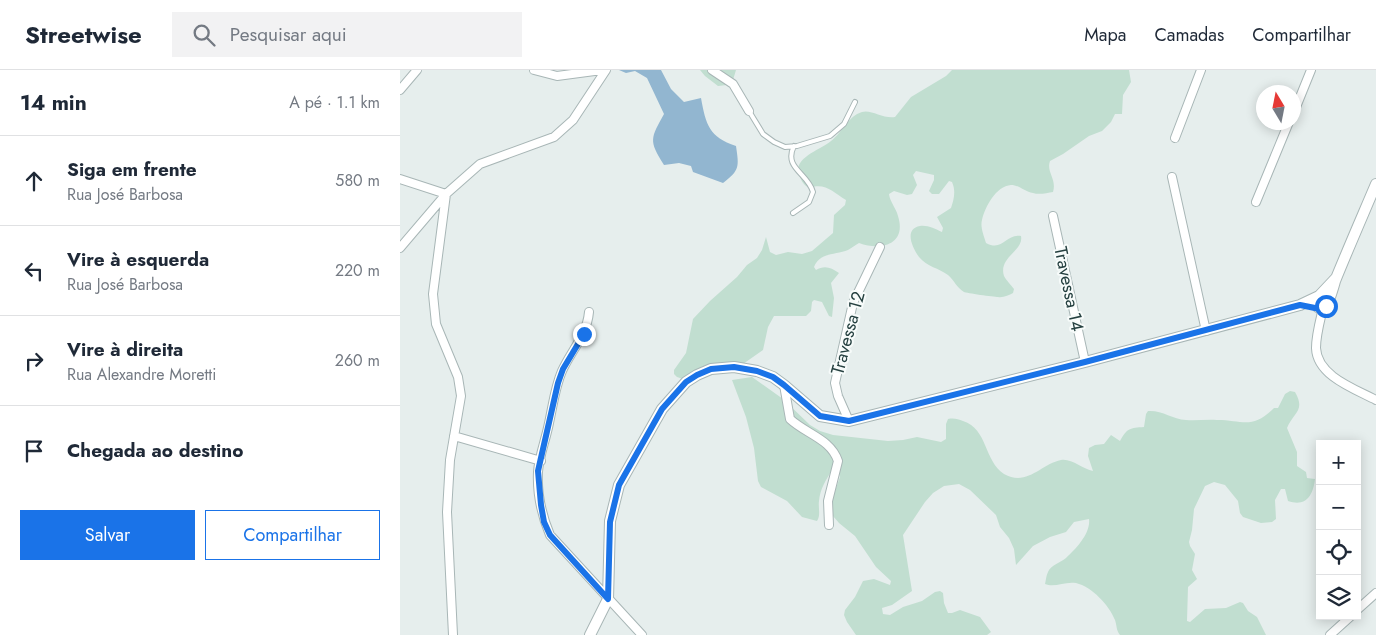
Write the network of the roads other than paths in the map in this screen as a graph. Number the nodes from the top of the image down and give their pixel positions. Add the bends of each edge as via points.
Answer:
1 (417, 70) edge
2 (534, 70) edge
3 (604, 70) edge
4 (712, 70) edge
5 (1201, 70) edge
6 (1311, 70) edge
7 (400, 90) edge
8 (1301, 95) edge
9 (855, 102) dead end
10 (749, 111) joint
11 (1286, 130) edge
12 (1175, 138) dead end
13 (794, 146) junction
14 (1172, 177) dead end
15 (400, 179) edge
16 (1376, 184) edge
17 (446, 194) junction
18 (1256, 202) dead end
19 (793, 213) dead end
20 (1053, 216) dead end
21 (880, 247) dead end
22 (400, 248) edge
23 (1322, 303) junction
24 (589, 312) dead end
25 (1206, 331) junction
26 (1085, 362) junction
27 (784, 385) junction
28 (1376, 400) edge
29 (849, 421) junction
30 (454, 436) junction
31 (541, 461) junction
32 (829, 525) dead end
33 (1376, 593) edge
34 (608, 599) junction
35 (1361, 606) edge
36 (1347, 620) edge
37 (453, 635) edge
38 (590, 635) edge
39 (642, 635) edge
40 (1330, 635) edge

1 - 7 street
2 - 3 street via 557,76
3 - 17 street via 573,120 554,137 480,164
4 - 10 street via 733,84
5 - 12 street
6 - 8 street
9 - 13 lane via 844,124 830,136
10 - 13 lane via 763,134 786,147
11 - 18 street
13 - 19 lane via 791,153 793,166 809,182 813,192 808,202
14 - 25 street
15 - 17 street
16 - 23 street
17 - 22 street
17 - 30 street via 433,294 436,324 458,377 461,396
20 - 26 street, Travessa 14
21 - 29 street, Travessa 12 via 852,303 835,383
23 - 25 street via 1300,305
23 - 28 street via 1316,341 1319,361 1330,374
24 - 31 street via 584,334 558,383
25 - 26 street
26 - 29 street
27 - 29 street via 820,416
27 - 32 street via 790,419 828,444 838,461 828,501
27 - 34 street via 757,371 711,369 686,382 662,409 619,485 610,522
30 - 31 street
30 - 37 street via 447,512
31 - 34 street via 538,471 541,505 550,535
33 - 35 street
34 - 38 street
34 - 39 street
36 - 40 street

